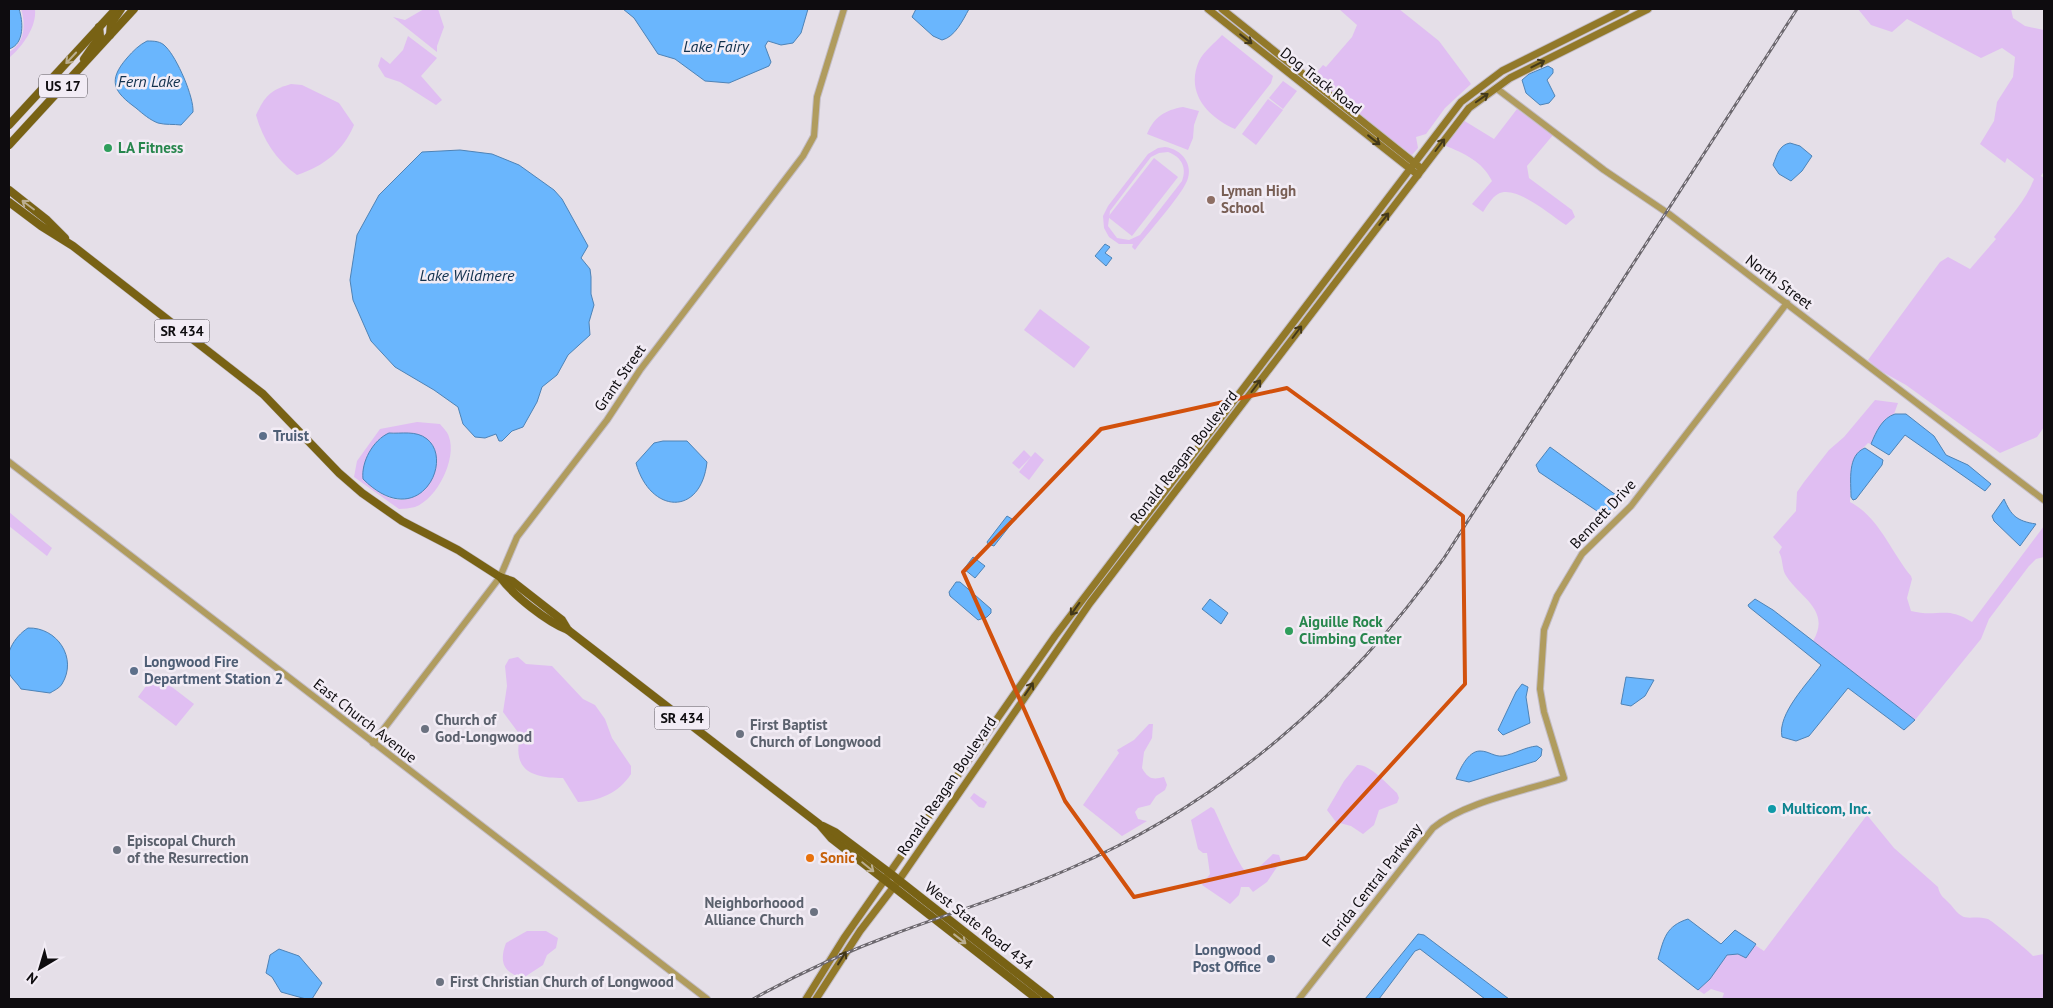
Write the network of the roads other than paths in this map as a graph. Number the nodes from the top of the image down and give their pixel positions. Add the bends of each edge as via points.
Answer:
1 (116, 9) edge
2 (121, 9) edge
3 (134, 9) edge
4 (844, 9) edge
5 (1208, 9) edge
6 (1222, 9) edge
7 (1626, 9) edge
8 (1648, 9) edge
9 (100, 26) junction
10 (110, 35) junction
11 (80, 67) junction
12 (1496, 88) junction
13 (9, 125) edge
14 (9, 145) edge
15 (1412, 166) junction
16 (1420, 172) junction
17 (9, 190) edge
18 (9, 202) edge
19 (74, 246) junction
20 (1347, 251) junction
21 (1354, 257) junction
22 (1787, 303) junction
23 (9, 462) edge
24 (2044, 500) edge
25 (500, 577) junction
26 (373, 743) junction
27 (1564, 778) joint
28 (819, 824) junction
29 (921, 857) dead end
30 (908, 866) junction
31 (891, 874) junction
32 (898, 880) junction
33 (886, 881) junction
34 (893, 887) junction
35 (707, 999) edge
36 (806, 999) edge
37 (816, 999) edge
38 (1037, 999) edge
39 (1050, 999) edge
40 (1299, 999) edge

1 - 9 main road, US 17
2 - 10 main road via 111,24
3 - 10 main road, US 17
4 - 25 street, Grant Street via 817,97 814,136 803,156 517,537
5 -> 15 main road, Dog Track Road
6 - 15 main road, Dog Track Road
7 - 15 main road, Ronald Reagan Boulevard via 1487,81 1461,102
12 -> 8 main road, Ronald Reagan Boulevard
9 - 11 main road via 100,36
9 -> 13 main road, US 17
10 - 11 main road, US 17
11 - 14 main road, US 17
16 -> 12 main road, Ronald Reagan Boulevard via 1469,108
12 - 22 street, North Street
15 - 16 main road, Dog Track Road
15 - 20 main road, Ronald Reagan Boulevard
21 -> 16 main road, Ronald Reagan Boulevard
19 -> 17 main road, SR 434
18 - 19 main road, SR 434
19 - 25 main road, SR 434 via 263,394 362,493 402,521 460,551
20 - 21 main road
20 -> 31 main road, Ronald Reagan Boulevard via 1083,598
30 -> 21 main road, Ronald Reagan Boulevard via 1090,603
22 - 24 street, North Street
22 - 27 street, Bennett Drive via 1631,506 1582,554 1557,596 1544,630 1540,689
23 - 26 street, East Church Avenue
25 - 26 street, Grant Street
25 - 28 main road, SR 434 via 522,599 568,630
26 - 35 street, East Church Avenue
27 - 40 street, Florida Central Parkway via 1464,810 1438,824 1422,839
28 - 31 main road, SR 434 via 835,832
28 -> 33 main road, SR 434 via 831,838
29 - 30 main road
30 - 32 main road, Ronald Reagan Boulevard
31 - 32 main road, West State Road 434 / SR 434
31 - 33 main road, Ronald Reagan Boulevard
32 - 34 main road, Ronald Reagan Boulevard
32 - 39 main road, West State Road 434 / SR 434
33 - 34 main road, West State Road 434 / SR 434
33 - 36 main road, Ronald Reagan Boulevard via 839,945
37 -> 34 main road, Ronald Reagan Boulevard
34 -> 38 main road, West State Road 434 / SR 434

